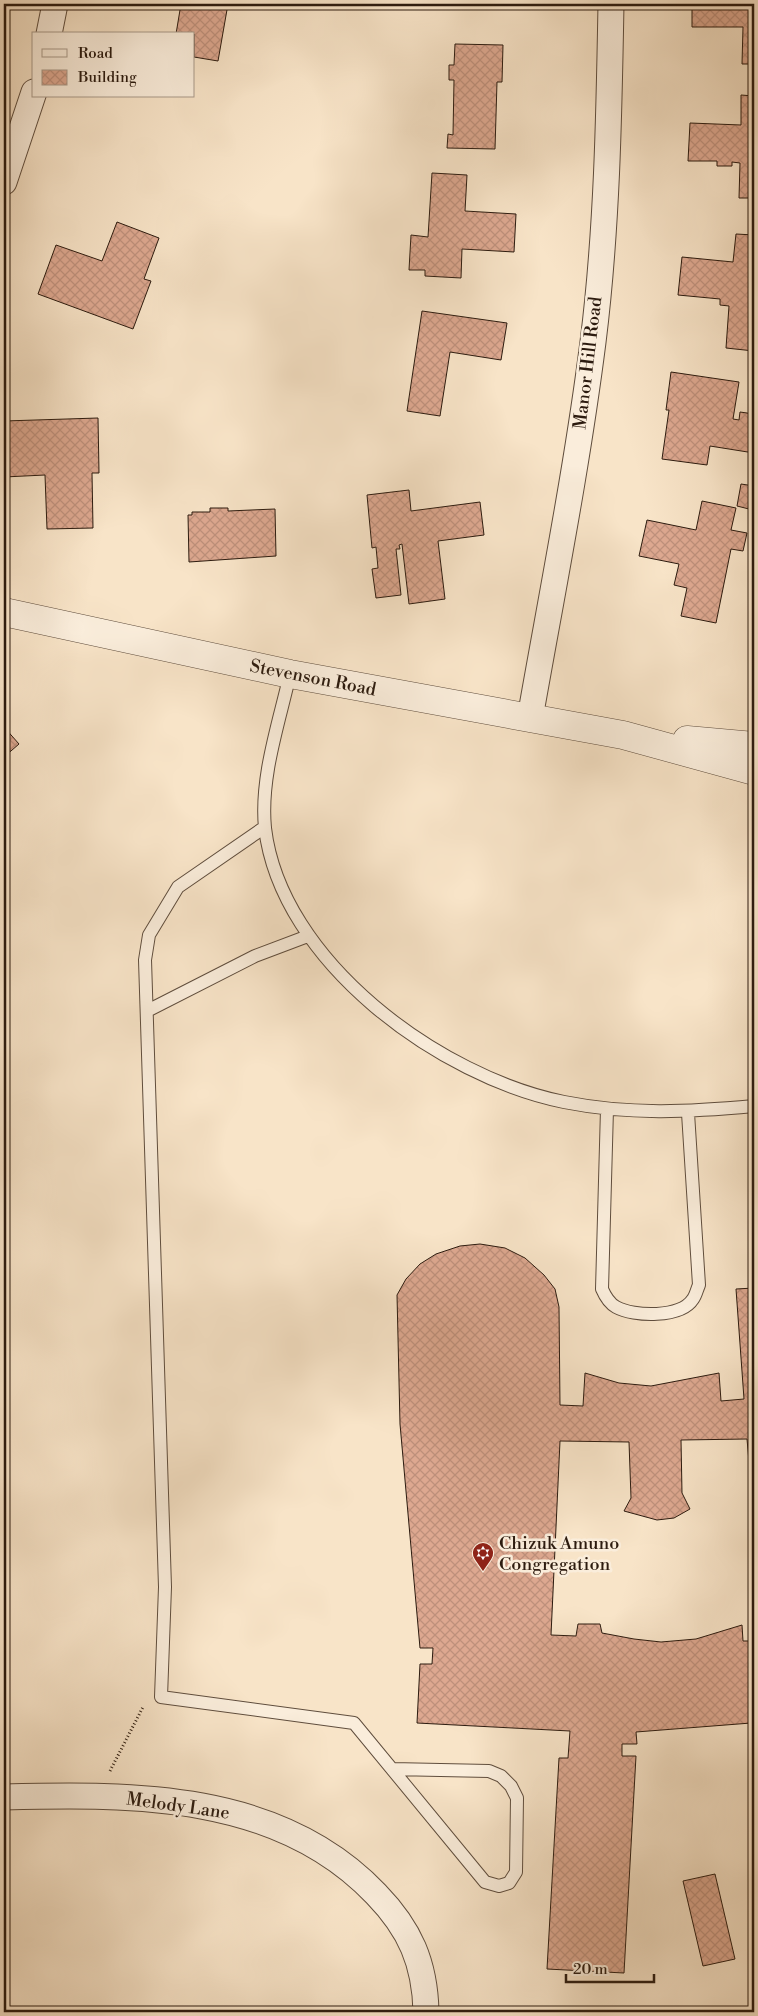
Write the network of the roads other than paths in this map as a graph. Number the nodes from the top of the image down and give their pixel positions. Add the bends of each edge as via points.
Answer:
1 (55, 4) edge
2 (610, 4) edge
3 (49, 32) edge
4 (32, 97) edge
5 (8, 157) edge
6 (4, 182) edge
7 (4, 612) edge
8 (290, 674) junction
9 (530, 718) junction
10 (623, 735) junction
11 (754, 746) edge
12 (754, 772) edge
13 (265, 827) junction
14 (308, 936) junction
15 (147, 1011) junction
16 (754, 1106) edge
17 (607, 1109) junction
18 (688, 1113) junction
19 (392, 1769) junction
20 (4, 1797) edge
21 (426, 2012) edge

1 - 3 street
2 - 9 street, Manor Hill Road via 605,219 593,342
4 - 5 street
5 - 6 street
7 - 8 street, Stevenson Road
8 - 9 street, Stevenson Road
8 - 13 lane via 266,784
9 - 10 street, Stevenson Road
10 - 11 street, Stevenson Road
10 - 12 street, Stevenson Road
13 - 14 lane via 273,863
13 - 15 lane via 178,887 161,913 149,935 145,960
14 - 15 lane via 255,956
14 - 17 lane via 340,974 381,1011 440,1053 500,1084 563,1102
15 - 19 lane via 165,1587 160,1697 354,1723
16 - 18 lane
17 - 18 lane
17 - 18 lane via 602,1289 606,1299 615,1307 642,1315 680,1309 693,1300 699,1285
19 - 19 lane via 485,1882 498,1886 510,1883 516,1872 517,1798 501,1776 489,1772
20 - 21 street, Melody Lane via 97,1795 162,1800 224,1810 277,1827 318,1846 366,1883 407,1932 422,1967

